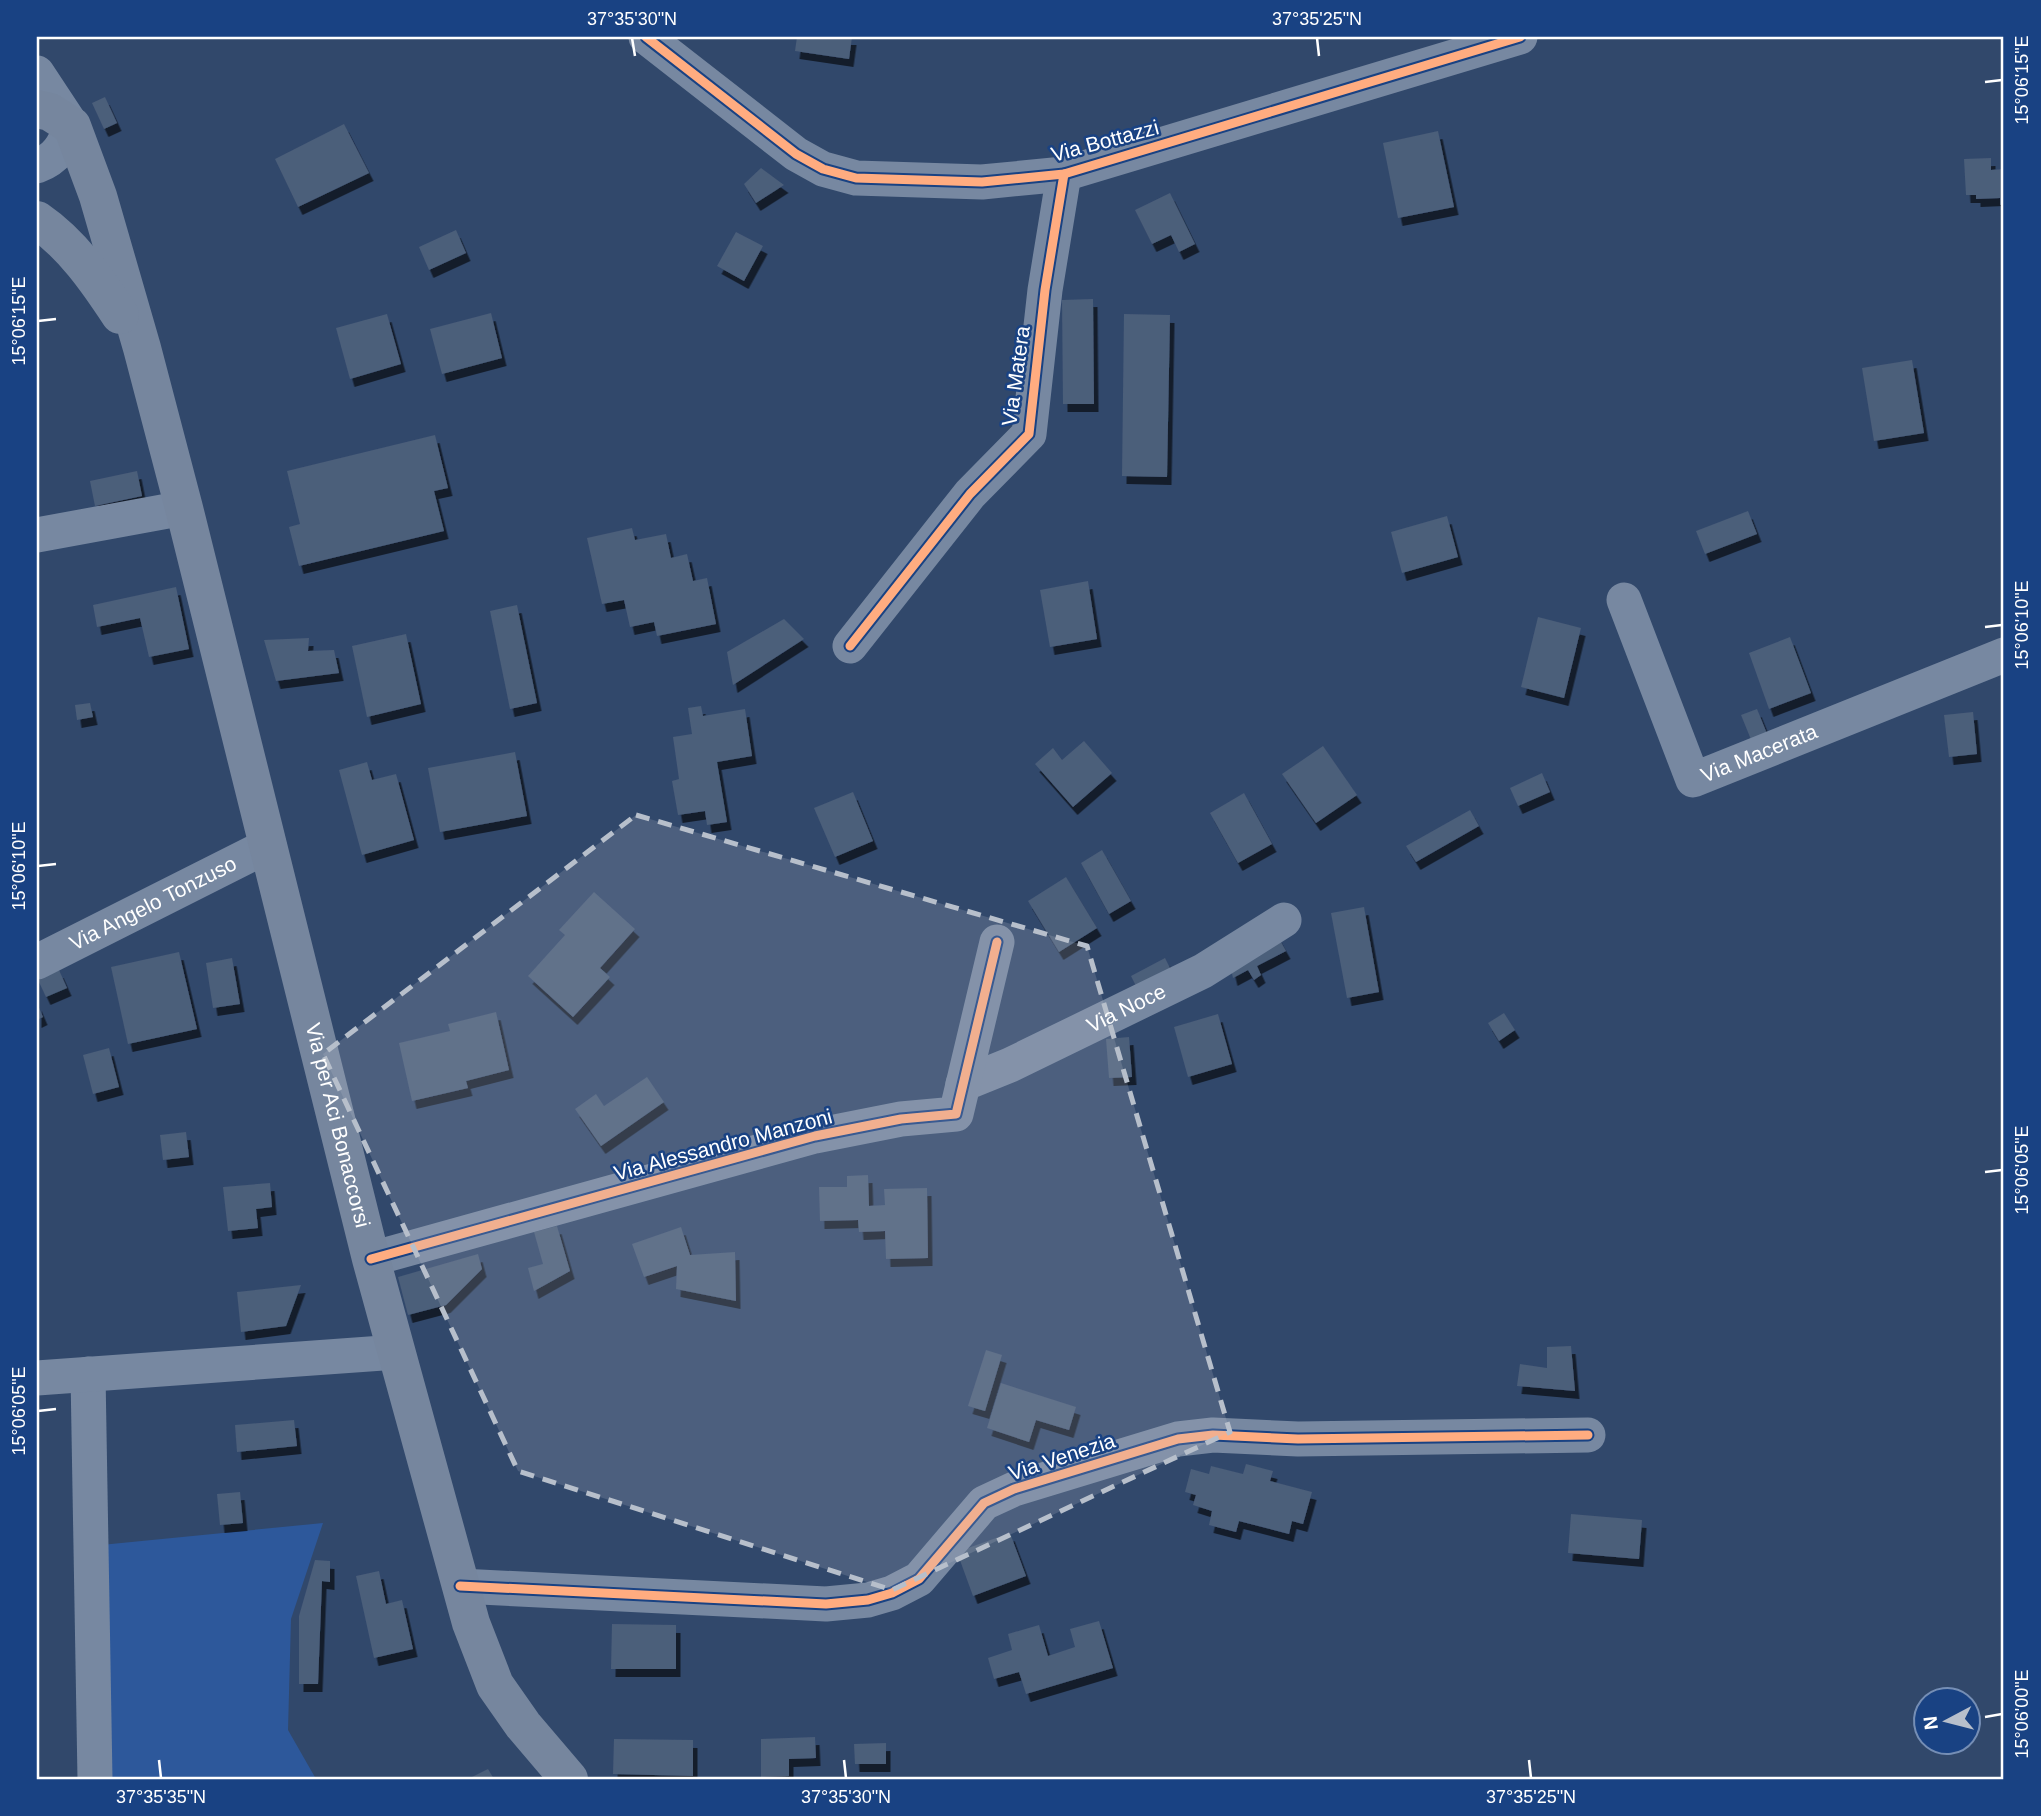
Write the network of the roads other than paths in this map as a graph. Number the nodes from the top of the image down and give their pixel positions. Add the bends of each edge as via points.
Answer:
1 (646, 37) edge
2 (1520, 37) edge
3 (37, 73) edge
4 (37, 109) edge
5 (72, 126) junction
6 (37, 166) edge
7 (1064, 174) junction
8 (37, 220) edge
9 (142, 348) junction
10 (184, 508) junction
11 (37, 535) edge
12 (1624, 600) dead end
13 (850, 646) dead end
14 (2004, 655) edge
15 (269, 845) junction
16 (1284, 920) dead end
17 (997, 942) dead end
18 (37, 962) edge
19 (963, 1084) junction
20 (371, 1259) junction
21 (397, 1352) junction
22 (88, 1374) junction
23 (37, 1378) edge
24 (1588, 1435) dead end
25 (460, 1586) junction
26 (94, 1779) edge
27 (569, 1779) edge

1 - 7 street, Via Bottazzi via 823,169 856,178 982,182
2 - 7 street, Via Bottazzi
3 - 5 street
4 - 5 main road
5 - 6 street via 61,152
5 - 9 main road, Via per Aci Bonaccorsi via 98,196
7 - 13 street, Via Matera via 1029,435 970,494
8 - 9 main road via 93,273
9 - 10 main road, Via per Aci Bonaccorsi
10 - 11 street
10 - 15 main road, Via per Aci Bonaccorsi
12 - 14 street, Via Macerata via 1693,780
15 - 18 street, Via Angelo Tonzuso
15 - 20 main road, Via per Aci Bonaccorsi
16 - 19 street, Via Noce via 1203,971
17 - 19 street, Via Alessandro Manzoni
19 - 20 street, Via Alessandro Manzoni via 956,1114 901,1119 815,1136
20 - 21 main road, Via per Aci Bonaccorsi
21 - 22 street
21 - 25 main road, Via per Aci Bonaccorsi
22 - 23 street
22 - 26 street
24 - 25 street, Via Venezia via 1298,1439 1213,1435 1178,1439 1014,1489 984,1503 919,1579 868,1600 826,1604
25 - 27 main road, Via per Aci Bonaccorsi via 495,1685

